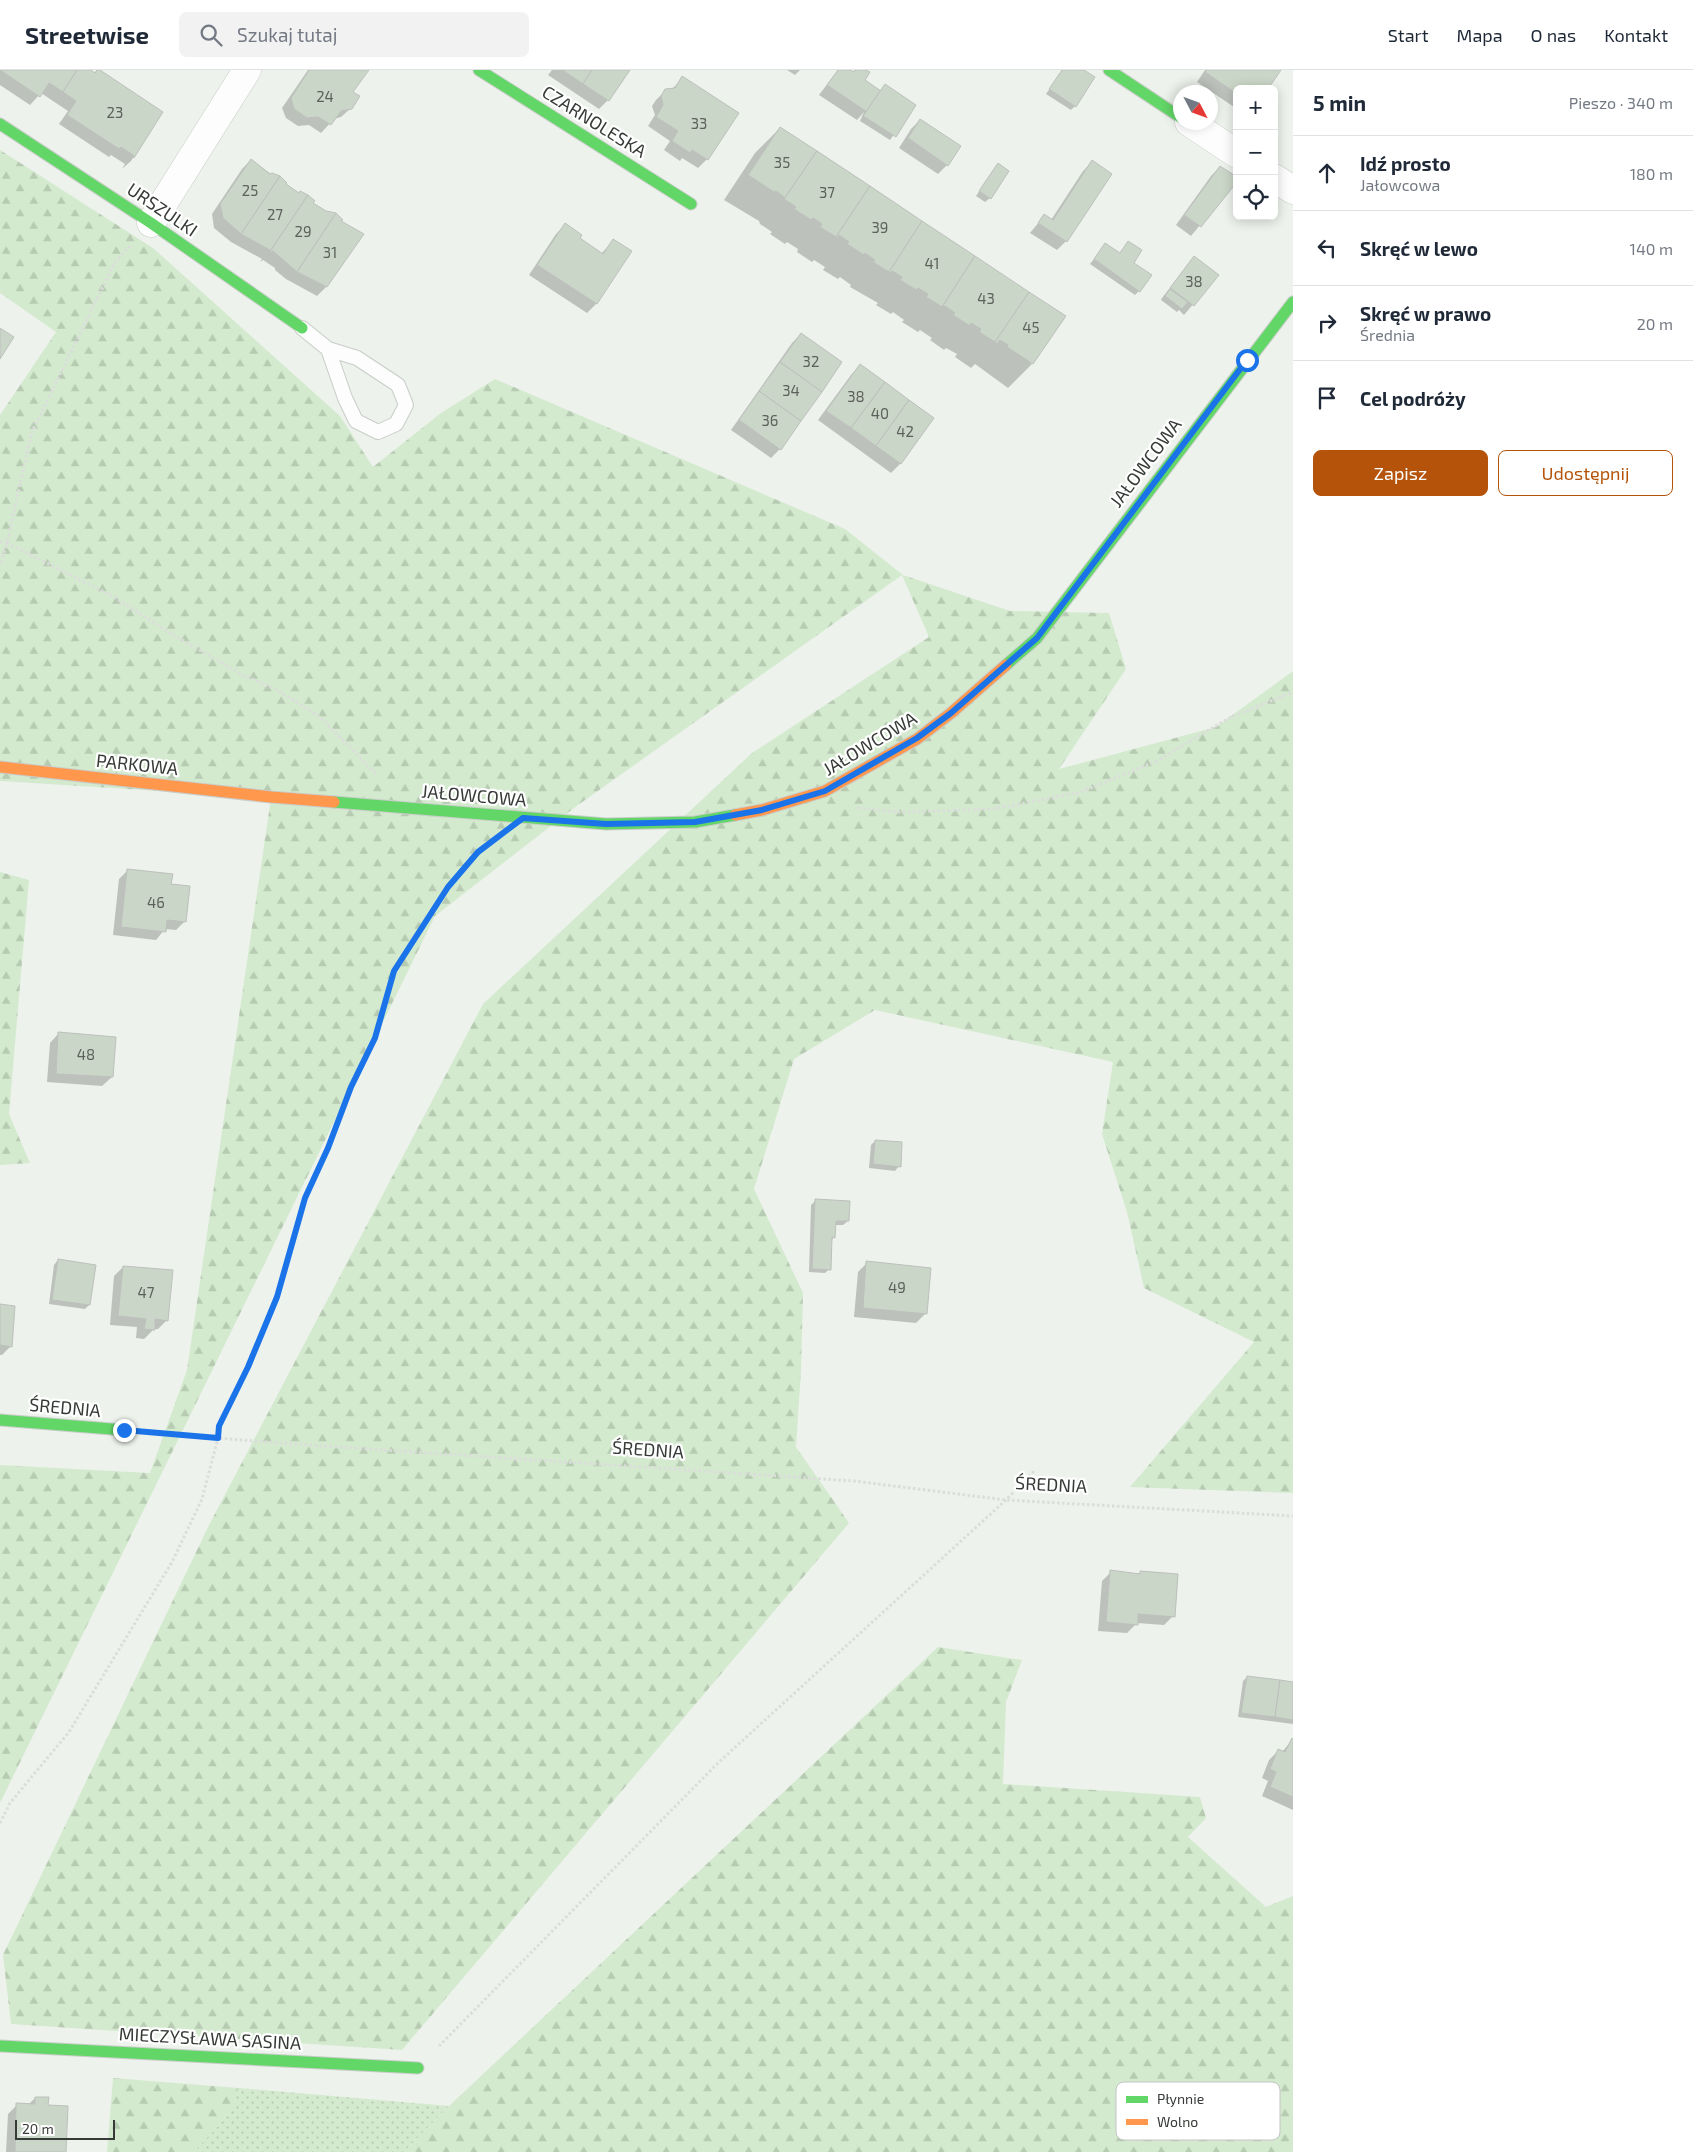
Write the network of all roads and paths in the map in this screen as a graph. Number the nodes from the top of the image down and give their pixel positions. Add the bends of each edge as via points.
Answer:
1 (247, 70) edge
2 (479, 70) edge
3 (1109, 70) edge
4 (1173, 112) edge
5 (0, 124) edge
6 (1201, 130) edge
7 (1233, 151) edge
8 (1278, 181) edge
9 (1293, 190) edge
10 (690, 204) dead end
11 (151, 223) junction
12 (1293, 302) edge
13 (302, 328) joint
14 (328, 349) junction
15 (0, 542) edge
16 (7, 543) junction
17 (0, 565) edge
18 (1293, 692) edge
19 (0, 766) edge
20 (378, 777) dead end
21 (271, 797) joint
22 (857, 808) dead end
23 (523, 818) junction
24 (0, 1420) edge
25 (124, 1430) joint
26 (218, 1438) junction
27 (1034, 1471) dead end
28 (1006, 1500) junction
29 (1293, 1516) edge
30 (0, 1823) edge
31 (0, 2046) edge
32 (418, 2068) joint

1 - 11 street
2 - 10 street, CZARNOLESKA
3 - 4 street
5 - 11 street, URSZULKI
6 - 7 street
8 - 9 street
11 - 13 street, URSZULKI
11 - 16 path via 115,262 31,434
12 - 23 street, JAŁOWCOWA via 1037,638 951,713 917,738 825,791 762,810 685,822 606,824
13 - 14 lane
14 - 14 lane via 356,421 378,432 396,424 406,405 398,385 357,358
15 - 16 path
16 - 17 path
16 - 20 path via 114,596 172,634 320,716
18 - 22 path via 1229,718 1158,761 1081,792 994,809 899,812
19 - 21 street, PARKOWA
21 - 23 street, JAŁOWCOWA
23 - 26 path via 478,852 448,887 394,971 375,1038 305,1198 277,1297 219,1426
24 - 25 street, ŚREDNIA
25 - 26 path, ŚREDNIA
26 - 28 path, ŚREDNIA via 854,1481
26 - 30 path via 202,1499 172,1562 70,1732 10,1803
27 - 28 path
28 - 29 path, ŚREDNIA
28 - 32 path via 719,1762
31 - 32 street, MIECZYSŁAWA SASINA

